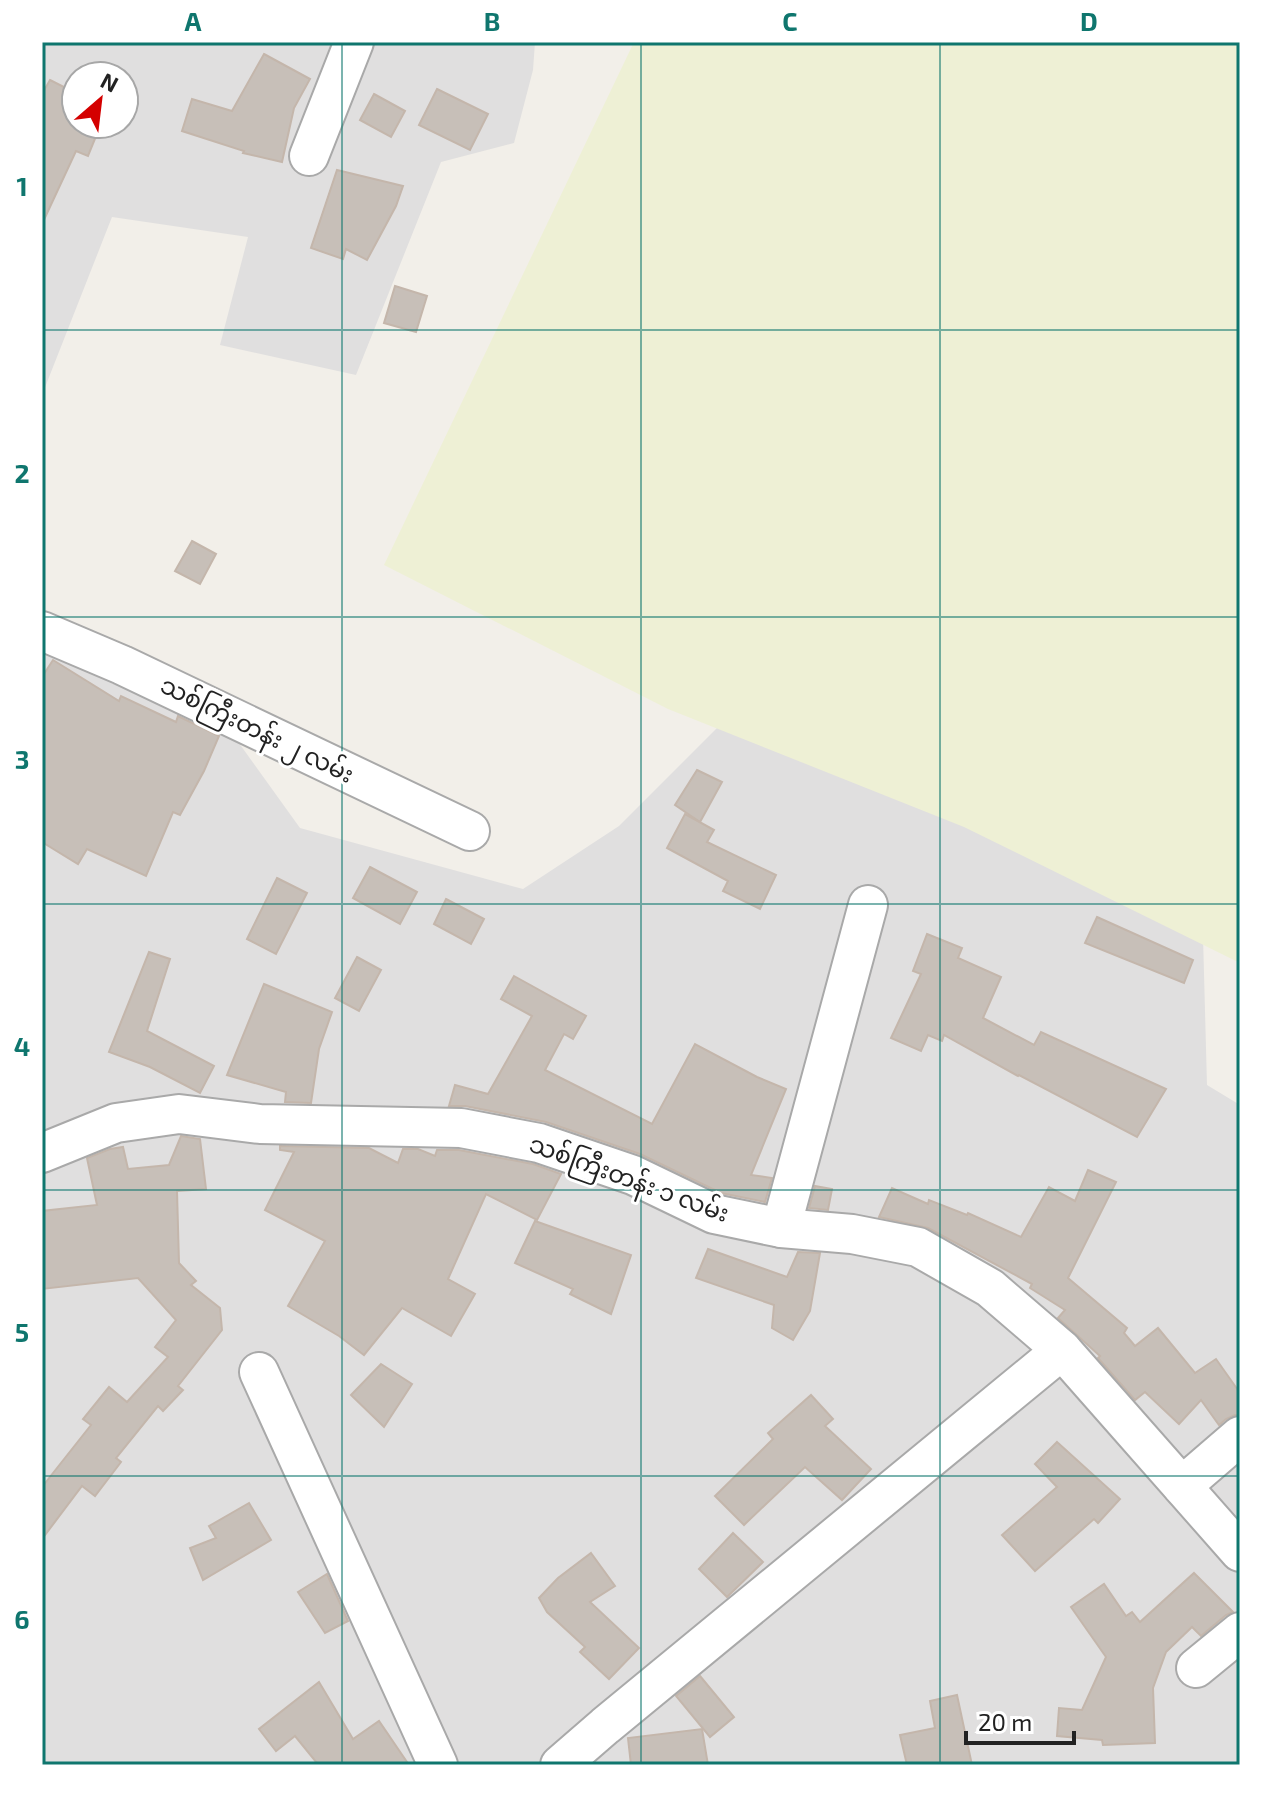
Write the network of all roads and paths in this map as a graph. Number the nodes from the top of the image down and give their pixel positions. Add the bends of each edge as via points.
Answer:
1 (354, 42) edge
2 (309, 156) dead end
3 (42, 631) edge
4 (470, 831) dead end
5 (868, 905) dead end
6 (42, 1153) edge
7 (781, 1228) junction
8 (1062, 1350) junction
9 (259, 1372) dead end
10 (1240, 1436) edge
11 (1182, 1486) junction
12 (1240, 1552) edge
13 (1240, 1632) edge
14 (1196, 1668) dead end
15 (438, 1765) edge
16 (560, 1765) edge

1 - 2 street
3 - 4 street, သစ်ကြီးတန်း ၂ လမ်း
5 - 7 street
6 - 7 street, သစ်ကြီးတန်း ၁ လမ်း via 116,1123 179,1114 260,1124 461,1128 539,1143 633,1175 714,1214
7 - 8 street, သစ်ကြီးတန်း ၁ လမ်း via 918,1247 990,1288
8 - 11 street, သစ်ကြီးတန်း ၁ လမ်း
8 - 16 street
9 - 15 street
10 - 11 street
11 - 12 street, သစ်ကြီးတန်း ၁ လမ်း
13 - 14 street

